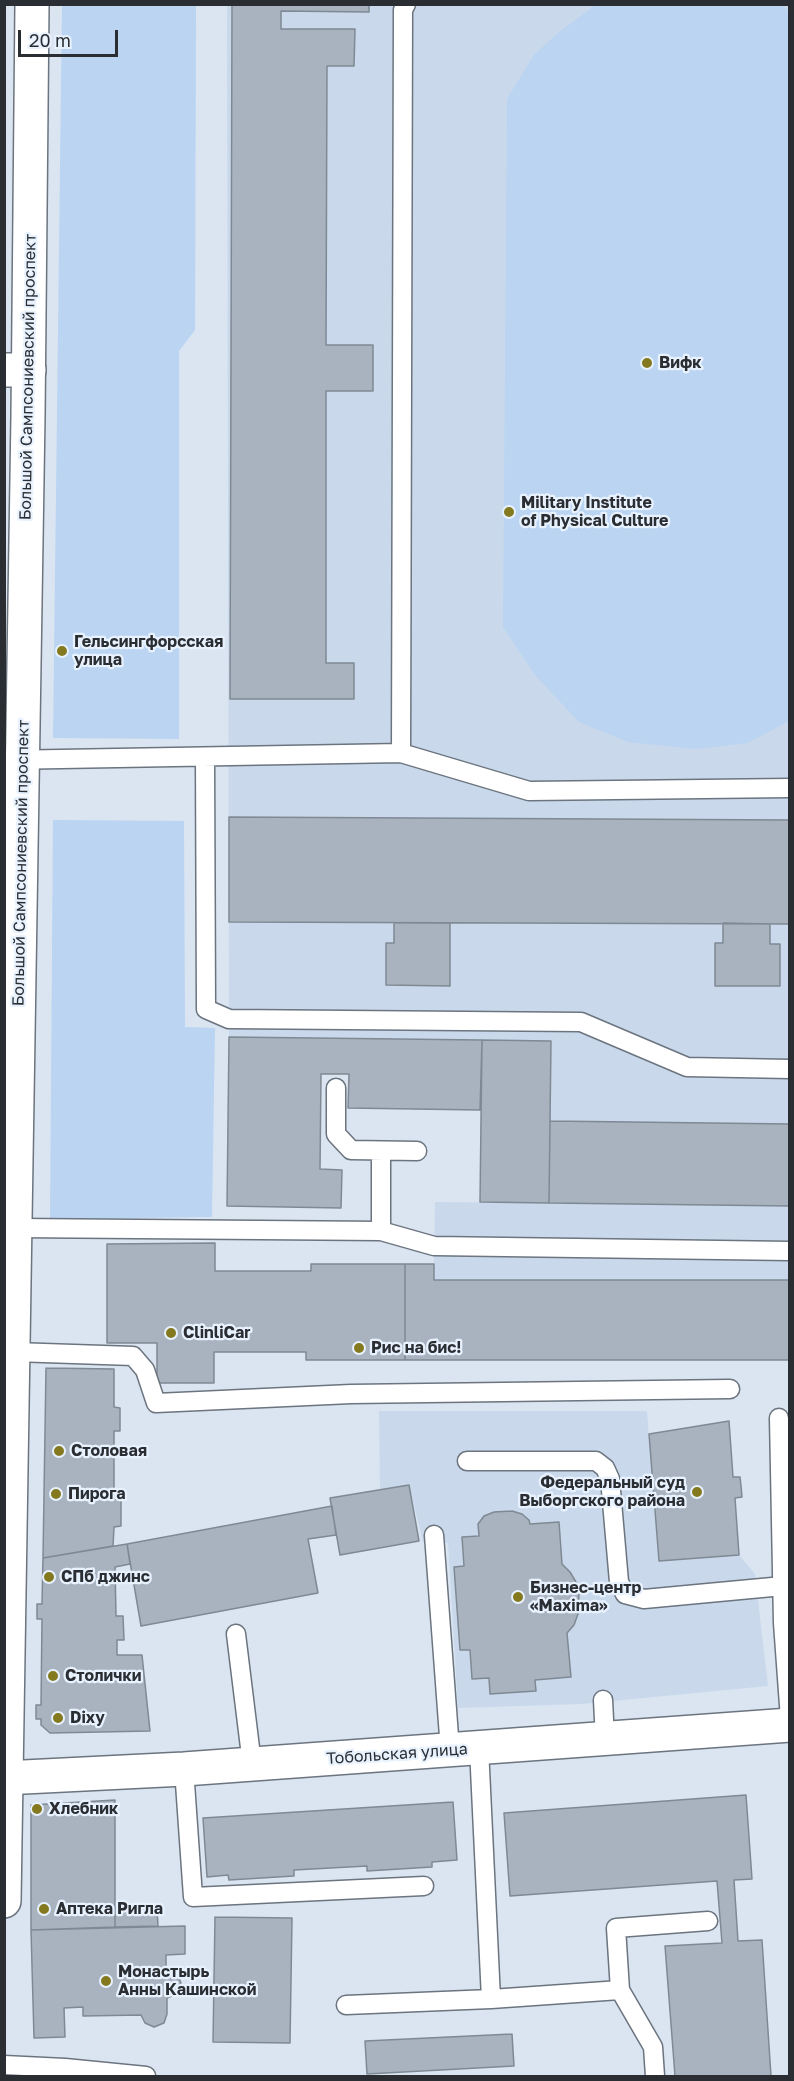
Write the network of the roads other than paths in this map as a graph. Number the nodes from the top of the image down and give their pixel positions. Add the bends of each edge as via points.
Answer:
1 (32, 4) edge
2 (406, 4) edge
3 (17, 370) edge
4 (401, 753) junction
5 (205, 757) junction
6 (14, 761) edge
7 (789, 788) edge
8 (13, 802) edge
9 (789, 1069) edge
10 (336, 1088) dead end
11 (381, 1151) junction
12 (417, 1151) dead end
13 (16, 1228) junction
14 (381, 1231) junction
15 (789, 1251) edge
16 (10, 1297) edge
17 (14, 1352) junction
18 (730, 1389) dead end
19 (778, 1418) dead end
20 (467, 1461) dead end
21 (434, 1535) dead end
22 (783, 1586) junction
23 (236, 1634) dead end
24 (603, 1700) dead end
25 (789, 1719) edge
26 (789, 1725) edge
27 (605, 1739) junction
28 (464, 1749) junction
29 (252, 1764) junction
30 (184, 1769) junction
31 (6, 1778) edge
32 (424, 1886) dead end
33 (4, 1901) edge
34 (708, 1921) dead end
35 (620, 1990) junction
36 (491, 1999) junction
37 (346, 2005) dead end
38 (4, 2065) edge
39 (146, 2076) edge
40 (655, 2076) edge

1 - 3 main road, Большой Сампсониевский проспект
2 - 4 lane
3 - 6 main road, Большой Сампсониевский проспект
4 - 5 lane
4 - 7 lane via 529,791
5 - 6 lane
5 - 9 lane via 206,1009 229,1019 581,1022 687,1067
6 - 8 main road, Большой Сампсониевский проспект
8 - 13 main road, Большой Сампсониевский проспект
10 - 11 lane via 336,1134 351,1150
11 - 12 lane
11 - 14 lane
13 - 14 lane
13 - 16 main road, Большой Сампсониевский проспект
14 - 15 lane via 434,1246
16 - 17 main road, Большой Сампсониевский проспект
17 - 18 lane via 133,1356 145,1370 156,1403 351,1394
17 - 31 main road, Большой Сампсониевский проспект
19 - 22 lane
20 - 22 lane via 596,1461 605,1468 610,1479 619,1582 625,1594 644,1599
21 - 28 lane
22 - 25 lane
23 - 29 lane
24 - 27 lane
26 - 27 main road, Тобольская улица
27 - 28 main road, Тобольская улица
28 - 29 main road, Тобольская улица
28 - 36 lane
29 - 30 main road, Тобольская улица
30 - 31 main road, Тобольская улица
30 - 32 lane via 193,1897
31 - 33 main road, Большой Сампсониевский проспект
34 - 35 lane via 616,1928
35 - 36 lane
35 - 40 lane via 653,2048
36 - 37 lane
38 - 39 lane

